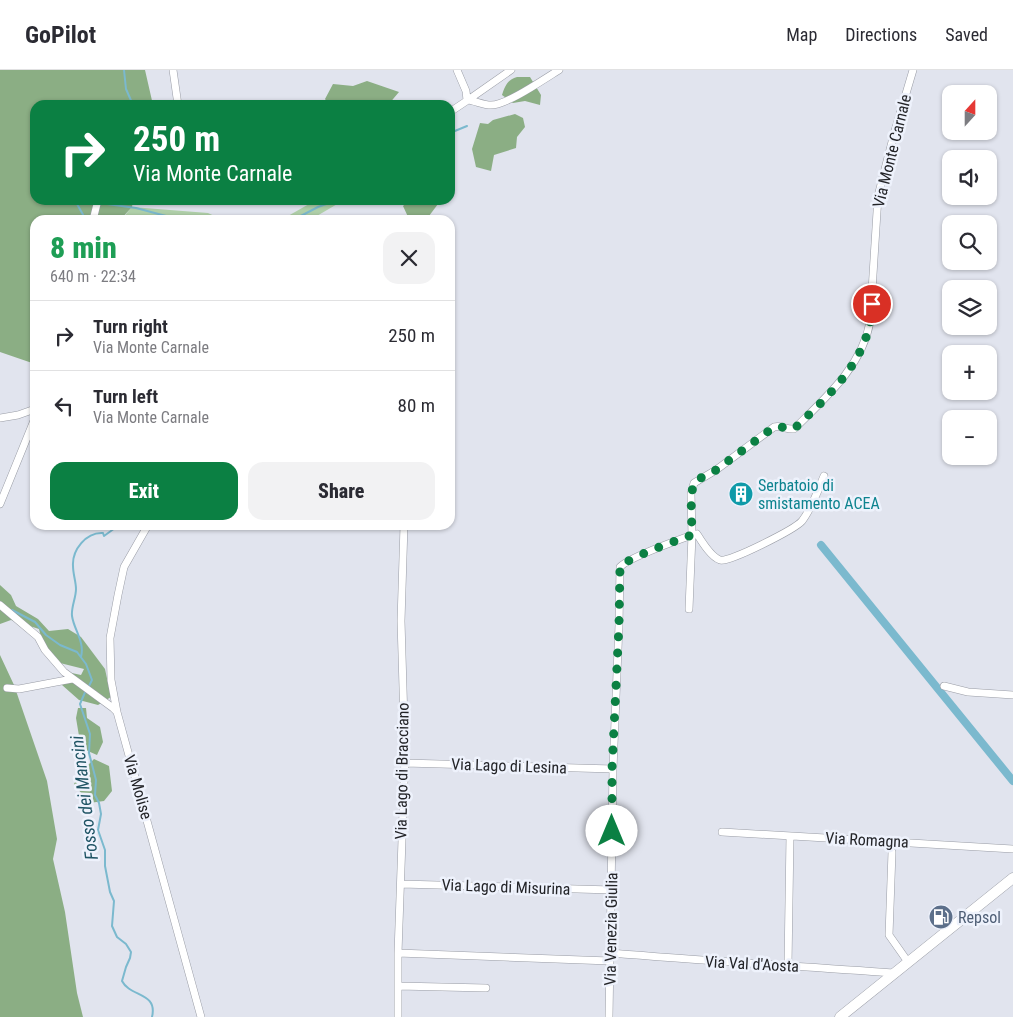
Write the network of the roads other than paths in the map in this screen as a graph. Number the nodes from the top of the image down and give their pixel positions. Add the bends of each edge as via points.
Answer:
1 (173, 70) edge
2 (457, 70) edge
3 (511, 70) edge
4 (558, 70) edge
5 (913, 70) edge
6 (177, 100) edge
7 (467, 100) junction
8 (455, 108) edge
9 (30, 411) edge
10 (0, 418) edge
11 (30, 430) edge
12 (824, 476) dead end
13 (0, 504) edge
14 (145, 530) edge
15 (404, 530) edge
16 (694, 535) junction
17 (3, 608) edge
18 (689, 609) dead end
19 (72, 679) junction
20 (944, 686) dead end
21 (7, 688) dead end
22 (1013, 695) edge
23 (117, 712) junction
24 (405, 763) junction
25 (612, 769) junction
26 (722, 832) dead end
27 (790, 836) junction
28 (1013, 849) edge
29 (892, 852) dead end
30 (1013, 878) edge
31 (401, 884) junction
32 (612, 890) junction
33 (398, 953) junction
34 (610, 957) junction
35 (908, 962) junction
36 (788, 965) junction
37 (893, 973) junction
38 (398, 986) junction
39 (486, 988) dead end
40 (201, 1017) edge
41 (398, 1017) edge
42 (609, 1017) edge
43 (840, 1017) edge

1 - 6 street
2 - 7 street
3 - 7 street
4 - 7 street via 518,95 492,105
5 - 16 street, Via Monte Carnale via 878,196 870,322 861,349 840,382 794,429 774,427 716,470 695,481 691,494
7 - 8 street
9 - 10 street
11 - 13 street
12 - 16 street via 800,523 742,553 719,560
14 - 23 street, Via Molise via 124,567 112,629 111,680
15 - 24 street, Via Lago di Bracciano via 401,621
16 - 18 street
16 - 25 street, Via Venezia Giulia via 620,566
17 - 19 street via 36,634 57,666
19 - 21 street via 19,689
19 - 23 street
20 - 22 street via 968,692
23 - 40 street, Via Molise
24 - 25 street, Via Lago di Lesina
24 - 31 street, Via Lago di Bracciano
25 - 32 street, Via Venezia Giulia
26 - 27 street, Via Romagna
27 - 28 street, Via Romagna
27 - 36 street
29 - 35 street via 889,935
30 - 35 main road
31 - 32 street, Via Lago di Misurina
31 - 33 street, Via Lago di Bracciano
32 - 34 street, Via Venezia Giulia
33 - 34 street, Via Val d'Aosta
33 - 38 street, Via Lago di Bracciano
34 - 36 street, Via Val d'Aosta
34 - 42 street, Via Venezia Giulia
35 - 37 main road
36 - 37 street, Via Val d'Aosta
37 - 43 main road
38 - 39 street
38 - 41 street, Via Lago di Bracciano

